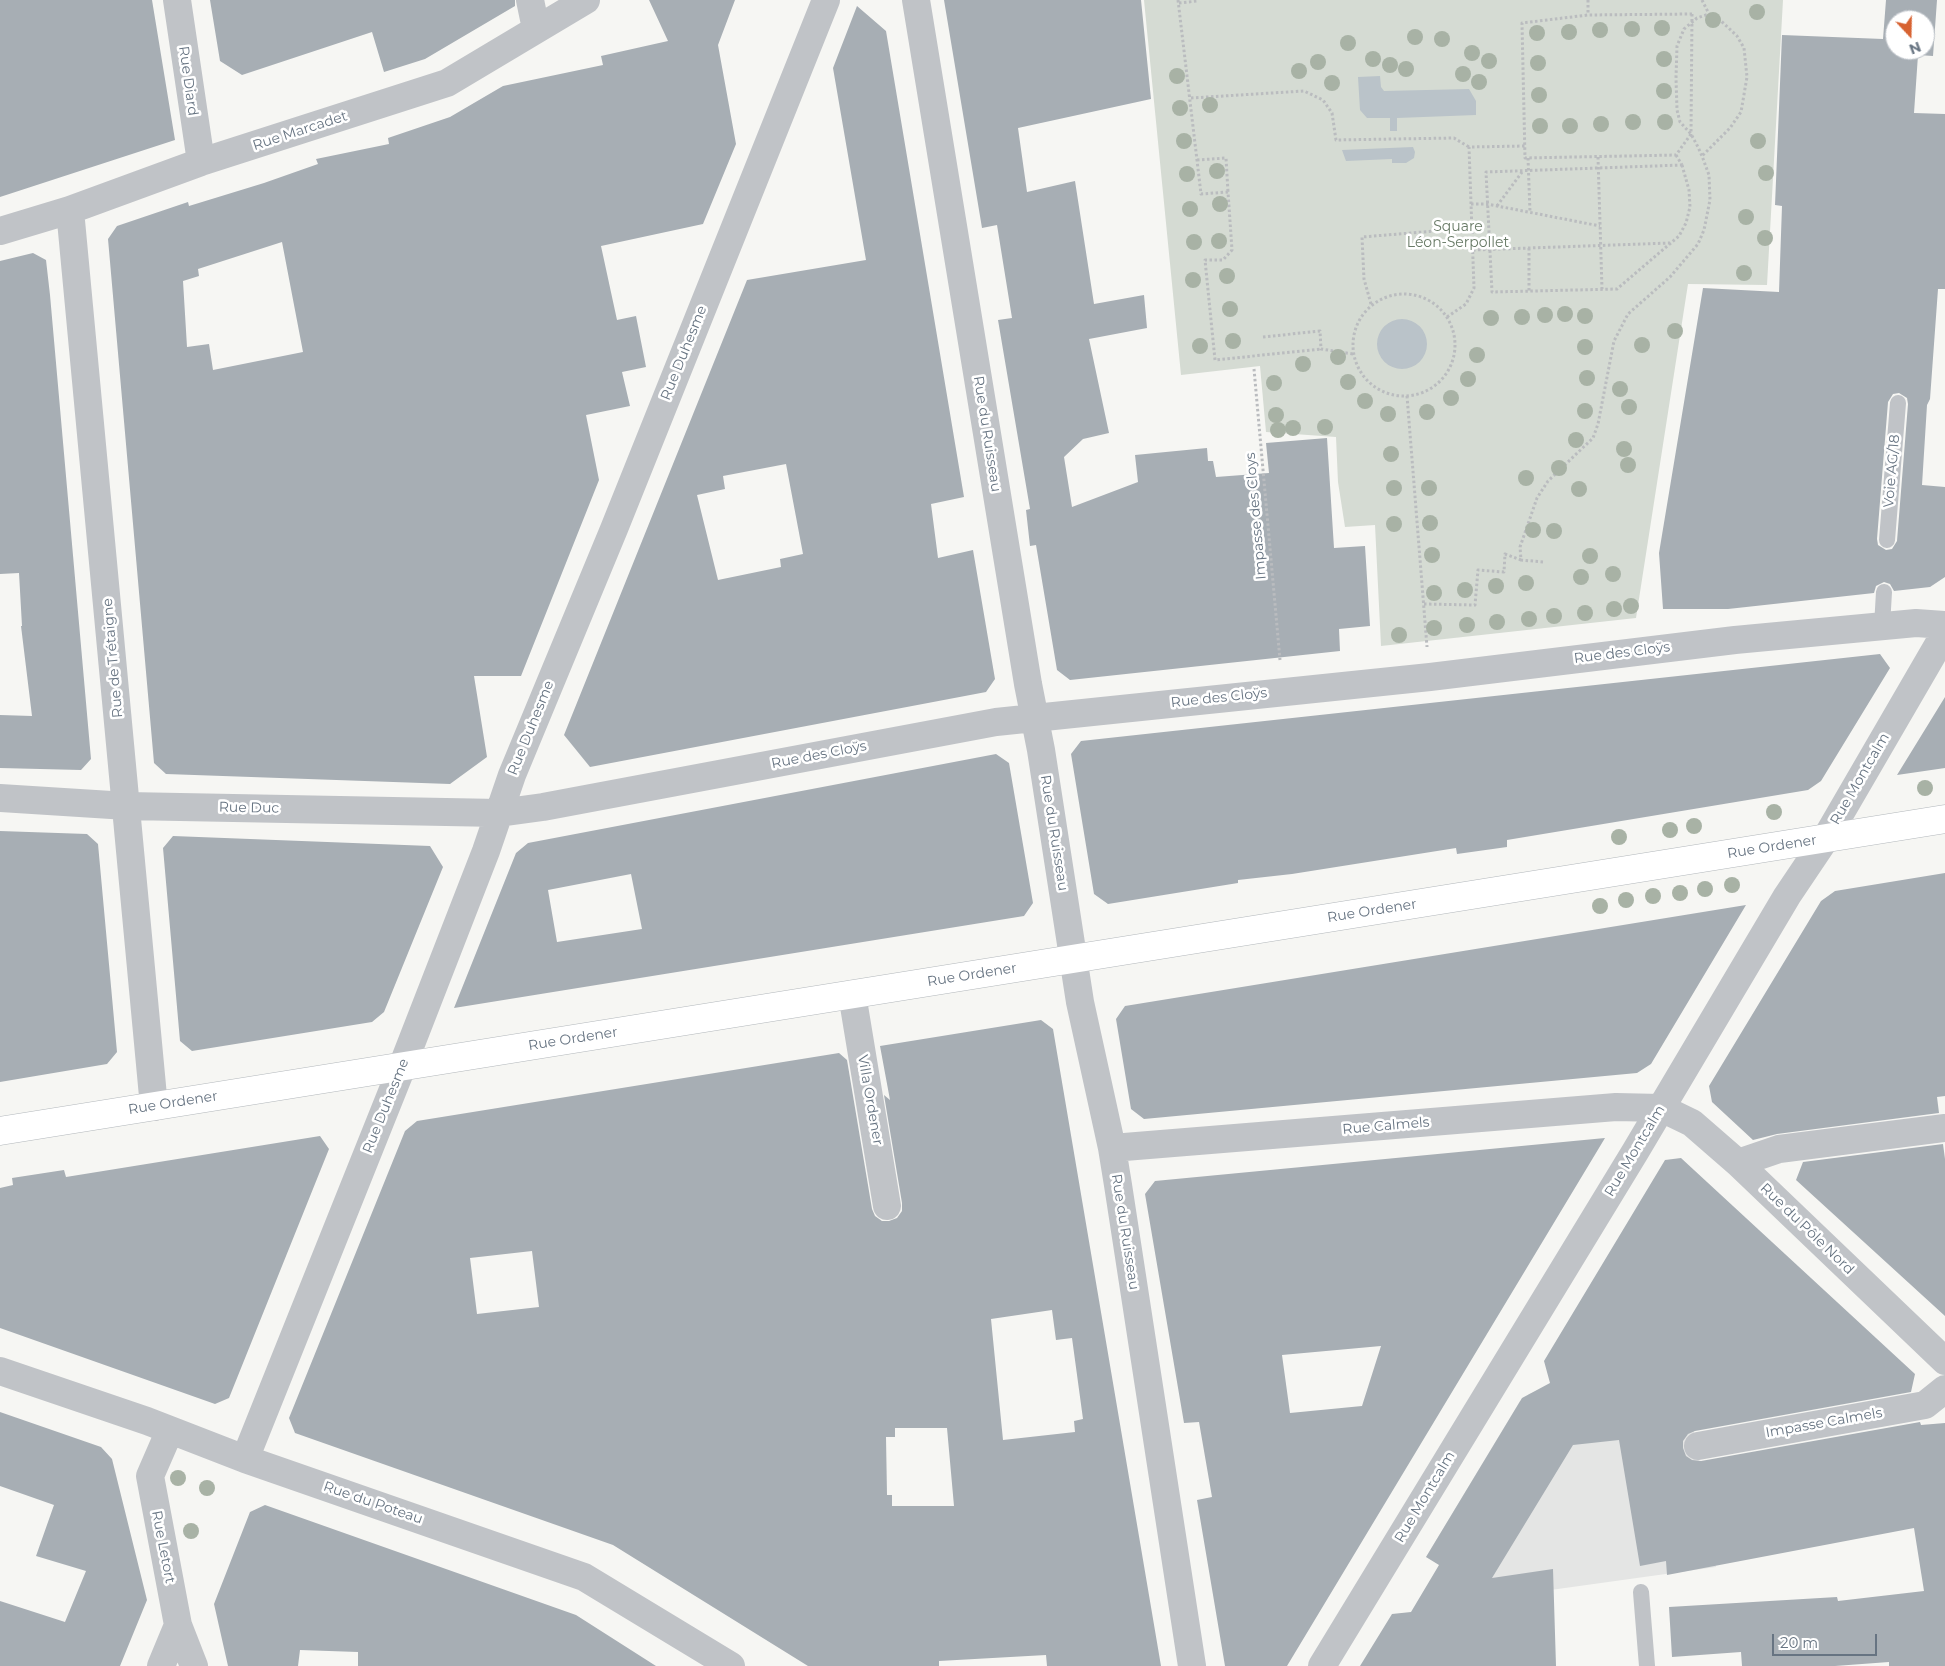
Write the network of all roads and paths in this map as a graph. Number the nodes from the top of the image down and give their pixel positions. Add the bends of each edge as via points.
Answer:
1 (176, 0) edge
2 (530, 0) edge
3 (586, 0) edge
4 (826, 0) edge
5 (916, 0) edge
6 (1588, 0) edge
7 (1702, 0) edge
8 (1179, 1) edge
9 (1197, 1) dead end
10 (1709, 14) junction
11 (1588, 15) junction
12 (1692, 22) junction
13 (536, 29) junction
14 (1191, 98) junction
15 (1690, 134) junction
16 (1525, 146) junction
17 (1469, 147) junction
18 (1676, 155) junction
19 (1702, 156) junction
20 (1598, 157) junction
21 (1528, 158) junction
22 (1197, 160) junction
23 (201, 162) junction
24 (1682, 165) junction
25 (1599, 168) junction
26 (1523, 171) junction
27 (1529, 171) junction
28 (1228, 192) junction
29 (1471, 204) junction
30 (1488, 204) junction
31 (1497, 206) junction
32 (70, 210) junction
33 (1530, 212) junction
34 (1600, 226) junction
35 (1472, 228) junction
36 (0, 231) edge
37 (1670, 243) junction
38 (1601, 246) junction
39 (1529, 248) junction
40 (1490, 249) junction
41 (1473, 250) junction
42 (1602, 289) junction
43 (1529, 292) junction
44 (1371, 304) junction
45 (1447, 317) junction
46 (1263, 337) dead end
47 (1321, 349) junction
48 (1352, 354) junction
49 (1254, 369) dead end
50 (1408, 396) junction
51 (1898, 403) dead end
52 (1887, 540) dead end
53 (1521, 560) junction
54 (1543, 562) dead end
55 (1884, 592) dead end
56 (1424, 604) junction
57 (1945, 625) edge
58 (1882, 626) junction
59 (1945, 633) edge
60 (1280, 661) dead end
61 (1430, 677) junction
62 (1034, 718) junction
63 (0, 798) edge
64 (127, 806) junction
65 (499, 813) junction
66 (1945, 819) edge
67 (1826, 838) junction
68 (1073, 959) junction
69 (852, 994) junction
70 (402, 1067) junction
71 (154, 1106) junction
72 (1661, 1108) junction
73 (1945, 1128) edge
74 (0, 1131) edge
75 (1112, 1148) junction
76 (1738, 1163) junction
77 (887, 1206) dead end
78 (1945, 1361) edge
79 (0, 1371) edge
80 (1945, 1390) edge
81 (170, 1430) junction
82 (1698, 1446) dead end
83 (245, 1459) junction
84 (1642, 1592) dead end
85 (178, 1625) junction
86 (161, 1666) edge
87 (194, 1666) edge
88 (731, 1666) edge
89 (1192, 1666) edge
90 (1322, 1666) edge
91 (1647, 1666) edge

1 - 23 street, Rue Diard
2 - 13 street
3 - 13 street, Rue Marcadet
4 - 65 street, Rue Duhesme
5 - 62 street, Rue du Ruisseau
6 - 11 path
7 - 10 path
8 - 9 path
8 - 14 path
10 - 12 path
10 - 19 path via 1737,36 1744,48 1747,77 1741,112
11 - 12 path via 1692,14
11 - 16 path via 1522,23
12 - 15 path
12 - 15 path via 1684,29 1677,46 1676,78 1677,110 1680,122
13 - 23 street, Rue Marcadet via 447,83
14 - 17 path via 1304,91 1323,100 1332,113 1336,140 1454,138
14 - 22 path
15 - 18 path
15 - 19 path
16 - 17 path
16 - 21 path via 1525,158
17 - 29 path
18 - 20 path
18 - 24 path
19 - 53 path via 1709,175 1710,200 1698,244 1670,277 1628,314 1614,341 1593,438 1548,481 1537,498 1520,547
20 - 21 path
20 - 25 path
21 - 27 path
22 - 28 path via 1201,194
22 - 28 path via 1226,158
23 - 32 street, Rue Marcadet
24 - 25 path
24 - 37 path via 1690,207 1686,223
25 - 27 path
25 - 34 path
26 - 27 path
26 - 30 path via 1486,172
26 - 31 path
27 - 33 path
28 - 47 path via 1232,250 1223,260 1205,260 1215,360
29 - 30 path
29 - 35 path
30 - 31 path
30 - 40 path
31 - 33 path
32 - 36 street, Rue Marcadet
32 - 64 street, Rue de Trétaigne
33 - 34 path
34 - 38 path
35 - 41 path
35 - 44 path via 1362,237 1364,279
37 - 38 path
37 - 42 path via 1617,289
38 - 39 path
38 - 42 path
39 - 40 path
39 - 43 path
40 - 41 path
40 - 43 path via 1492,292
41 - 45 path via 1474,288 1466,304
42 - 43 path
44 - 45 path via 1386,296 1411,294 1435,303
44 - 48 path via 1355,326
45 - 50 path via 1454,332 1452,363 1435,386
46 - 47 path via 1320,331
47 - 48 path
48 - 50 path via 1362,374 1378,389
49 - 60 path, Impasse des Cloys
50 - 56 path
51 - 52 lane, Voie AG/18
53 - 54 path
53 - 56 path via 1505,554 1504,572 1478,570 1475,605
55 - 58 lane
56 - 61 path
57 - 58 street, Rue des Cloÿs
58 - 61 street, Rue des Cloÿs via 1735,640
59 - 67 street, Rue Montcalm
61 - 62 street, Rue des Cloÿs
62 - 65 street, Rue des Cloÿs via 996,722
62 - 68 street, Rue du Ruisseau via 1042,750
63 - 64 street, Rue Duc
64 - 65 street, Rue Duc
64 - 71 street, Rue de Trétaigne
65 - 70 street, Rue Duhesme
66 - 67 main road, Rue Ordener
67 - 68 main road, Rue Ordener
67 - 72 street, Rue Montcalm via 1787,896
68 - 69 main road, Rue Ordener
68 - 75 street, Rue du Ruisseau
69 - 70 main road, Rue Ordener
69 - 77 street, Villa Ordener
70 - 71 main road, Rue Ordener
70 - 83 street, Rue Duhesme
71 - 74 main road, Rue Ordener
72 - 75 street, Rue Calmels via 1616,1107
72 - 76 street, Rue du Pôle Nord via 1692,1123
72 - 90 street, Rue Montcalm
73 - 76 street via 1778,1149
75 - 89 street, Rue du Ruisseau
76 - 78 street, Rue du Pôle Nord
79 - 81 street, Rue du Poteau
80 - 82 street, Impasse Calmels via 1925,1405
81 - 83 street, Rue du Poteau
81 - 85 street, Rue Letort via 150,1476
83 - 88 street, Rue du Poteau via 584,1577
84 - 91 lane
85 - 86 street
85 - 87 street, Rue Letort

